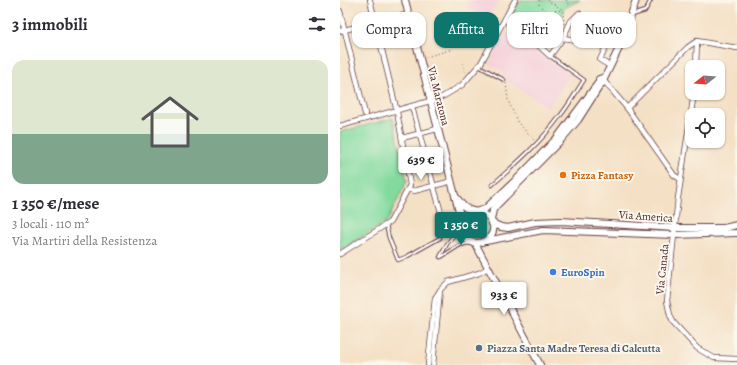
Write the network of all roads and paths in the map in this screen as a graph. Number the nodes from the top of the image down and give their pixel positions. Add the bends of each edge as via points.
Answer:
1 (370, 0) edge
2 (405, 0) edge
3 (516, 0) edge
4 (539, 0) edge
5 (547, 0) edge
6 (566, 0) edge
7 (635, 0) edge
8 (651, 0) edge
9 (570, 5) dead end
10 (562, 9) junction
11 (340, 11) edge
12 (373, 12) edge
13 (408, 12) edge
14 (633, 12) edge
15 (636, 14) edge
16 (505, 19) junction
17 (571, 21) edge
18 (352, 28) edge
19 (342, 30) edge
20 (566, 30) junction
21 (564, 38) junction
22 (698, 41) junction
23 (381, 48) edge
24 (417, 48) edge
25 (619, 48) edge
26 (737, 48) edge
27 (453, 49) dead end
28 (550, 56) junction
29 (419, 59) junction
30 (697, 60) edge
31 (463, 63) dead end
32 (478, 65) junction
33 (609, 65) junction
34 (466, 80) junction
35 (504, 80) joint
36 (602, 81) junction
37 (693, 100) edge
38 (430, 101) junction
39 (412, 107) junction
40 (627, 108) junction
41 (396, 112) junction
42 (365, 114) dead end
43 (340, 126) edge
44 (437, 129) junction
45 (419, 133) junction
46 (402, 138) junction
47 (537, 143) junction
48 (444, 153) junction
49 (426, 159) junction
50 (407, 165) junction
51 (680, 179) junction
52 (452, 181) junction
53 (492, 185) dead end
54 (434, 186) junction
55 (408, 189) junction
56 (456, 197) junction
57 (479, 212) junction
58 (491, 221) junction
59 (553, 221) junction
60 (462, 224) junction
61 (386, 225) junction
62 (737, 225) edge
63 (445, 227) dead end
64 (675, 228) junction
65 (553, 230) junction
66 (737, 232) edge
67 (674, 235) junction
68 (440, 238) dead end
69 (485, 241) junction
70 (473, 243) junction
71 (340, 254) edge
72 (484, 260) junction
73 (488, 268) junction
74 (440, 290) junction
75 (737, 359) edge
76 (428, 365) edge
77 (433, 365) edge
78 (540, 365) edge

1 - 12 street
2 - 13 street, Via Maratona
3 - 16 street
4 - 10 path via 539,5 546,12
5 - 10 path
6 - 9 path
7 - 14 street
7 - 33 street
8 - 15 lane via 645,11
10 - 20 path
11 - 19 street
16 - 28 street
16 - 32 street
17 - 20 street
18 - 19 street
19 - 42 street
20 - 21 street
21 - 28 street
21 - 33 street via 606,47 600,60
22 - 26 street
22 - 30 street
22 - 40 street via 688,46
23 - 41 street
24 - 29 street, Via Maratona
25 - 33 street
27 - 29 path
28 - 47 lane via 584,80 561,116
29 - 38 street, Via Maratona
31 - 34 path
32 - 34 street
32 - 35 lane
33 - 36 street
34 - 38 street via 444,96
35 - 47 path via 508,87 508,100 518,123
36 - 40 street
36 - 57 street via 556,138 518,178
36 - 58 street via 578,120 560,142 496,206
37 - 51 street, Via Canada
38 - 39 street
38 - 44 street, Via Maratona
39 - 41 street
39 - 45 street
40 - 51 street via 674,175
41 - 43 street
41 - 46 street
44 - 45 street
44 - 48 street, Via Maratona
45 - 46 street
45 - 49 street
46 - 50 street
47 - 53 lane
48 - 49 street
48 - 52 street, Via Maratona
49 - 50 street
49 - 54 street
50 - 55 street via 410,184
51 - 64 street, Via Canada
52 - 54 street
52 - 56 street, Via Maratona
54 - 55 street via 414,191
54 - 63 street
55 - 61 street
56 - 57 street via 466,208
56 - 60 street, Via Maratona
57 - 58 street via 488,216
57 - 60 street via 465,217
58 - 59 street, Via America via 501,228 508,228
58 - 69 street via 492,233
59 - 64 street, Via America
59 - 65 street
60 - 70 street via 464,236
60 - 70 lane via 440,257 460,245
61 - 68 lane via 398,260
61 - 71 street
62 - 64 street, Via America via 724,228
64 - 67 street, Via Canada
65 - 67 street, Via America
65 - 69 street, Via America
66 - 67 street, Via America
67 - 75 street, Via Canada via 667,301 673,322 697,348 714,358
69 - 70 street
69 - 72 street
70 - 72 street
72 - 73 street
73 - 74 street via 448,282
73 - 78 street
74 - 76 street via 435,298
74 - 77 street

